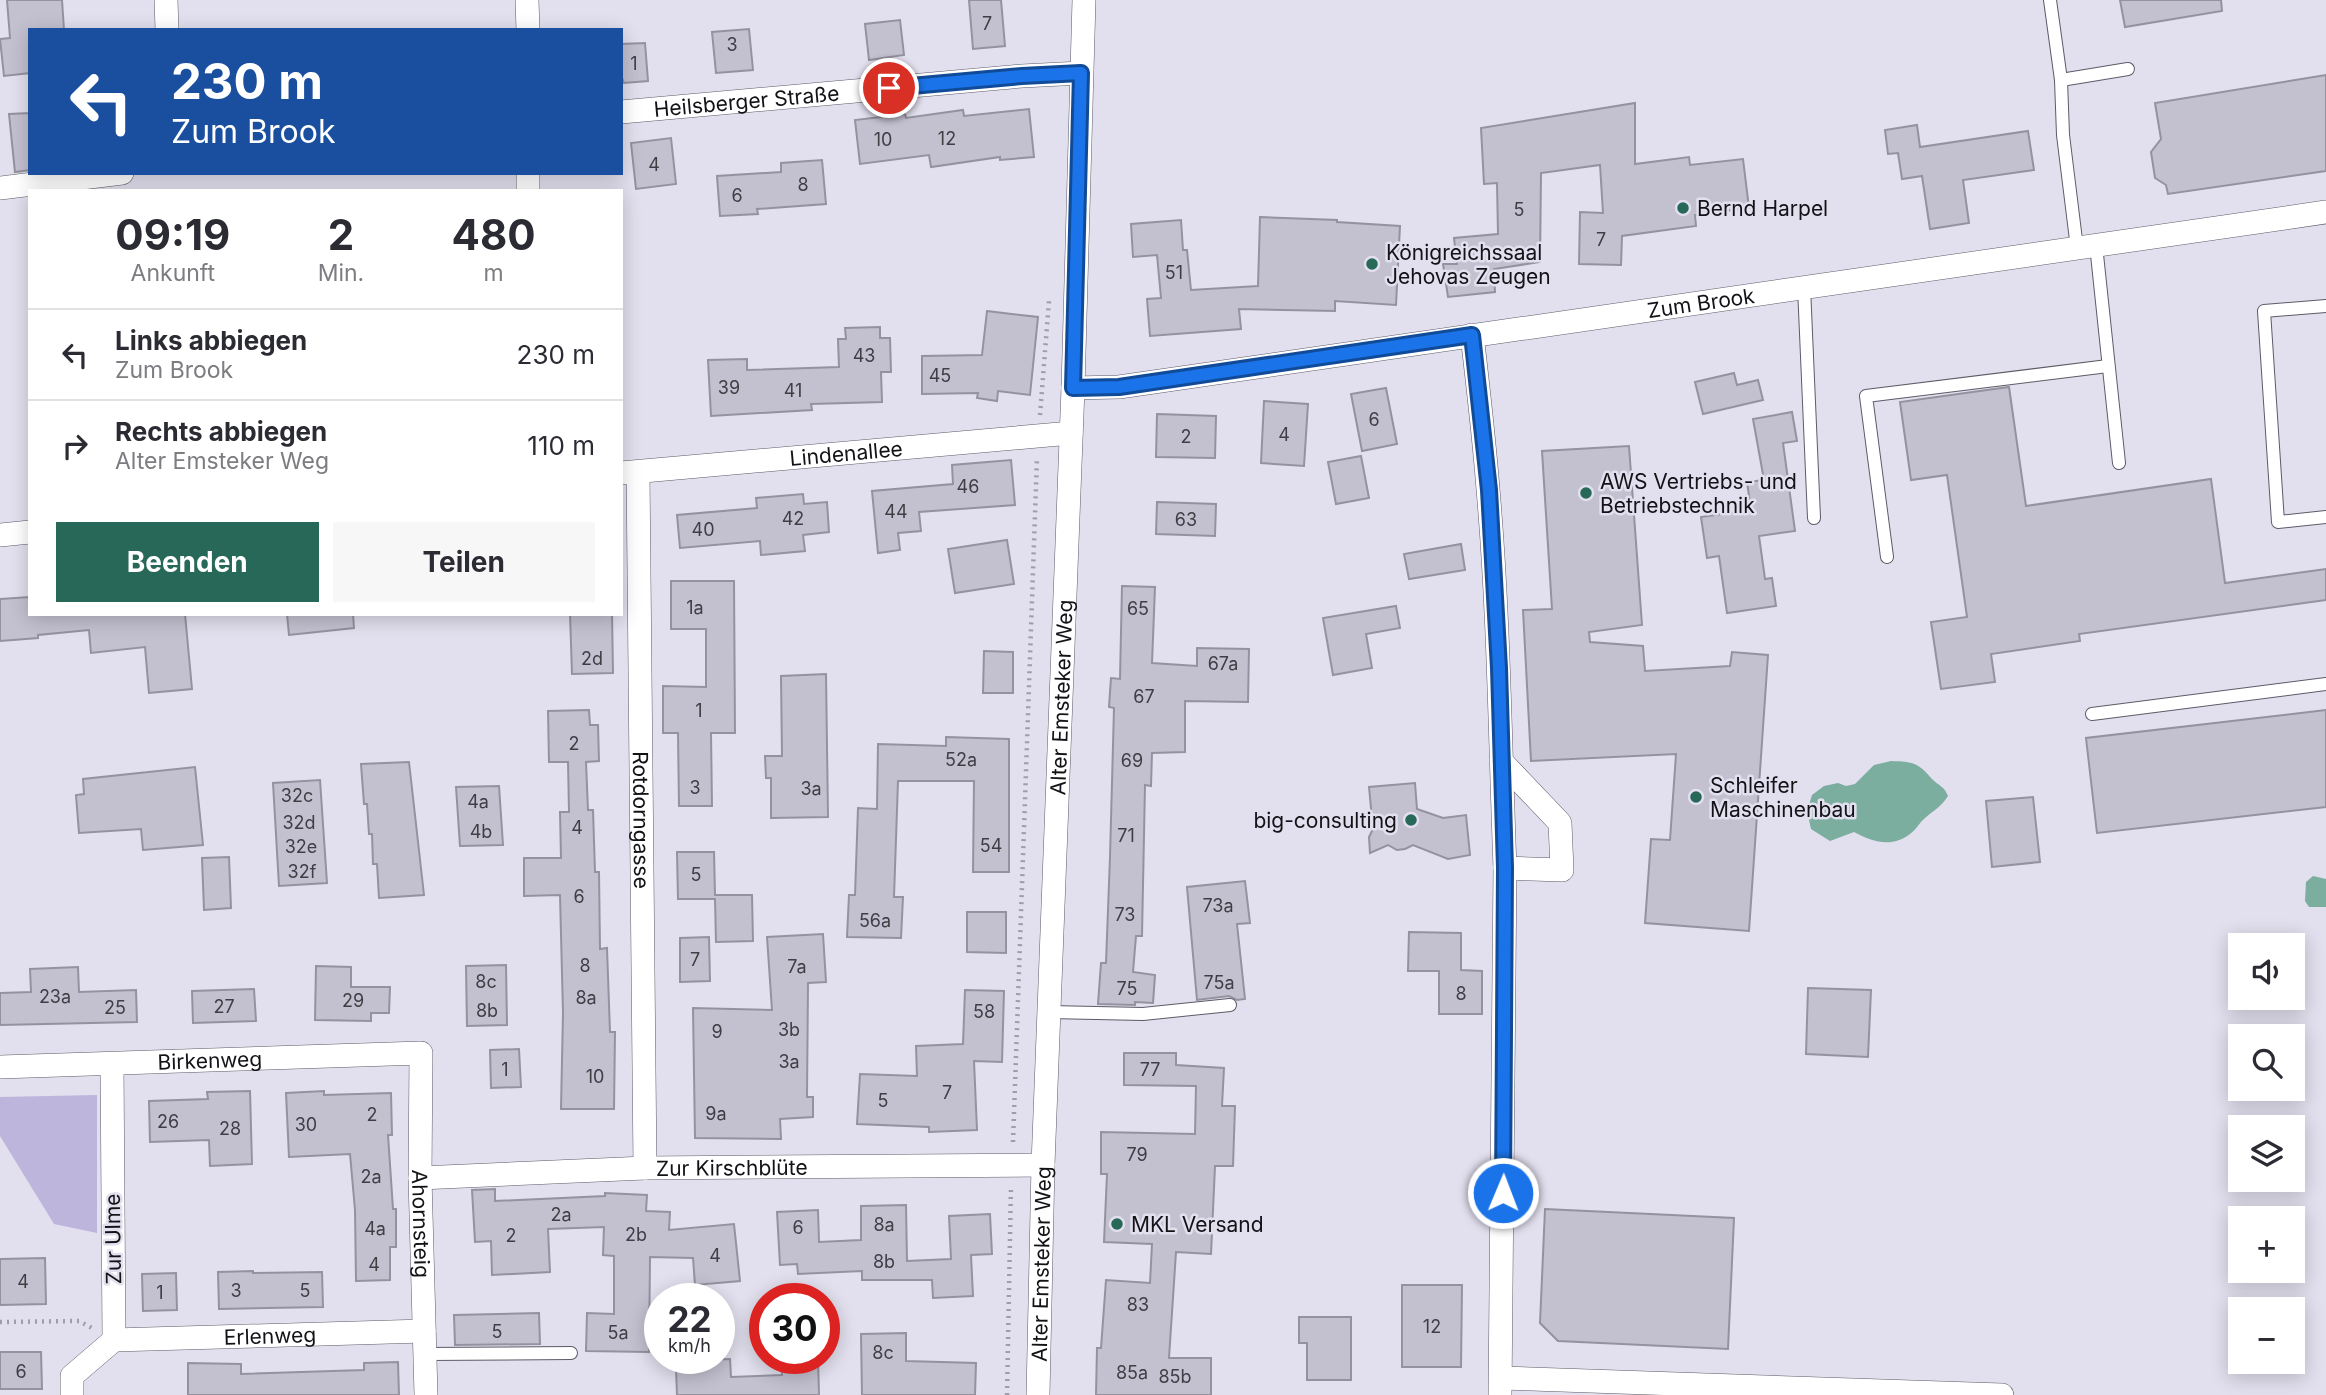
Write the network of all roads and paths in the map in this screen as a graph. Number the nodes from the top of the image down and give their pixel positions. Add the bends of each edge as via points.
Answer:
1 (166, 0) edge
2 (527, 0) edge
3 (1084, 0) edge
4 (2050, 0) edge
5 (167, 28) edge
6 (528, 28) edge
7 (2128, 69) dead end
8 (1081, 73) junction
9 (2061, 80) junction
10 (623, 112) edge
11 (106, 175) edge
12 (0, 188) edge
13 (2326, 212) edge
14 (2087, 246) junction
15 (1804, 287) junction
16 (1050, 289) dead end
17 (2326, 306) edge
18 (1472, 335) junction
19 (2109, 366) junction
20 (1073, 388) junction
21 (1071, 433) junction
22 (1038, 437) junction
23 (2119, 463) dead end
24 (630, 472) edge
25 (2326, 517) edge
26 (1814, 518) dead end
27 (28, 532) edge
28 (0, 535) edge
29 (1888, 557) dead end
30 (2326, 684) edge
31 (2092, 713) dead end
32 (1501, 761) junction
33 (1505, 868) junction
34 (1230, 1005) dead end
35 (1049, 1012) junction
36 (421, 1053) joint
37 (112, 1064) junction
38 (0, 1067) edge
39 (1043, 1165) junction
40 (1012, 1166) junction
41 (645, 1168) junction
42 (420, 1178) junction
43 (0, 1322) edge
44 (114, 1340) junction
45 (425, 1343) junction
46 (571, 1353) dead end
47 (1501, 1386) edge
48 (1605, 1388) edge
49 (1923, 1394) edge
50 (72, 1395) edge
51 (426, 1395) edge
52 (1007, 1395) edge
53 (1038, 1395) edge
54 (2002, 1395) edge

1 - 5 street
2 - 6 street
3 - 8 street, Alter Emsteker Weg
4 - 9 lane
7 - 9 lane
8 - 10 street, Heilsberger Straße
8 - 20 street, Alter Emsteker Weg
9 - 14 lane via 2063,135
11 - 12 street
13 - 14 street, Zum Brook
14 - 15 street, Zum Brook
14 - 19 lane
15 - 18 street, Zum Brook
15 - 26 lane
16 - 22 path
17 - 25 lane via 2264,311 2278,522
18 - 20 street, Zum Brook via 1119,387
18 - 32 street via 1489,490
19 - 23 lane
19 - 29 lane via 1866,396
20 - 21 street, Alter Emsteker Weg
21 - 22 street, Lindenallee
21 - 35 street, Alter Emsteker Weg
22 - 24 street, Lindenallee
22 - 40 path
24 - 41 street, Rotdorngasse
27 - 28 street
30 - 31 lane
32 - 33 street
32 - 33 street via 1560,823 1562,870
33 - 47 street
34 - 35 lane via 1143,1014
35 - 39 street, Alter Emsteker Weg
36 - 37 street, Birkenweg
36 - 42 street, Ahornsteig
37 - 38 street, Birkenweg
37 - 44 street, Zur Ulme
39 - 40 street, Zur Kirschblüte
39 - 53 street, Alter Emsteker Weg
40 - 41 street, Zur Kirschblüte
40 - 52 path
41 - 42 street, Zur Kirschblüte
42 - 45 street, Ahornsteig
43 - 44 path via 79,1321
44 - 45 street, Erlenweg
44 - 50 street via 72,1376
45 - 46 lane
45 - 51 street, Ahornsteig
47 - 48 street
48 - 49 street
49 - 54 street

